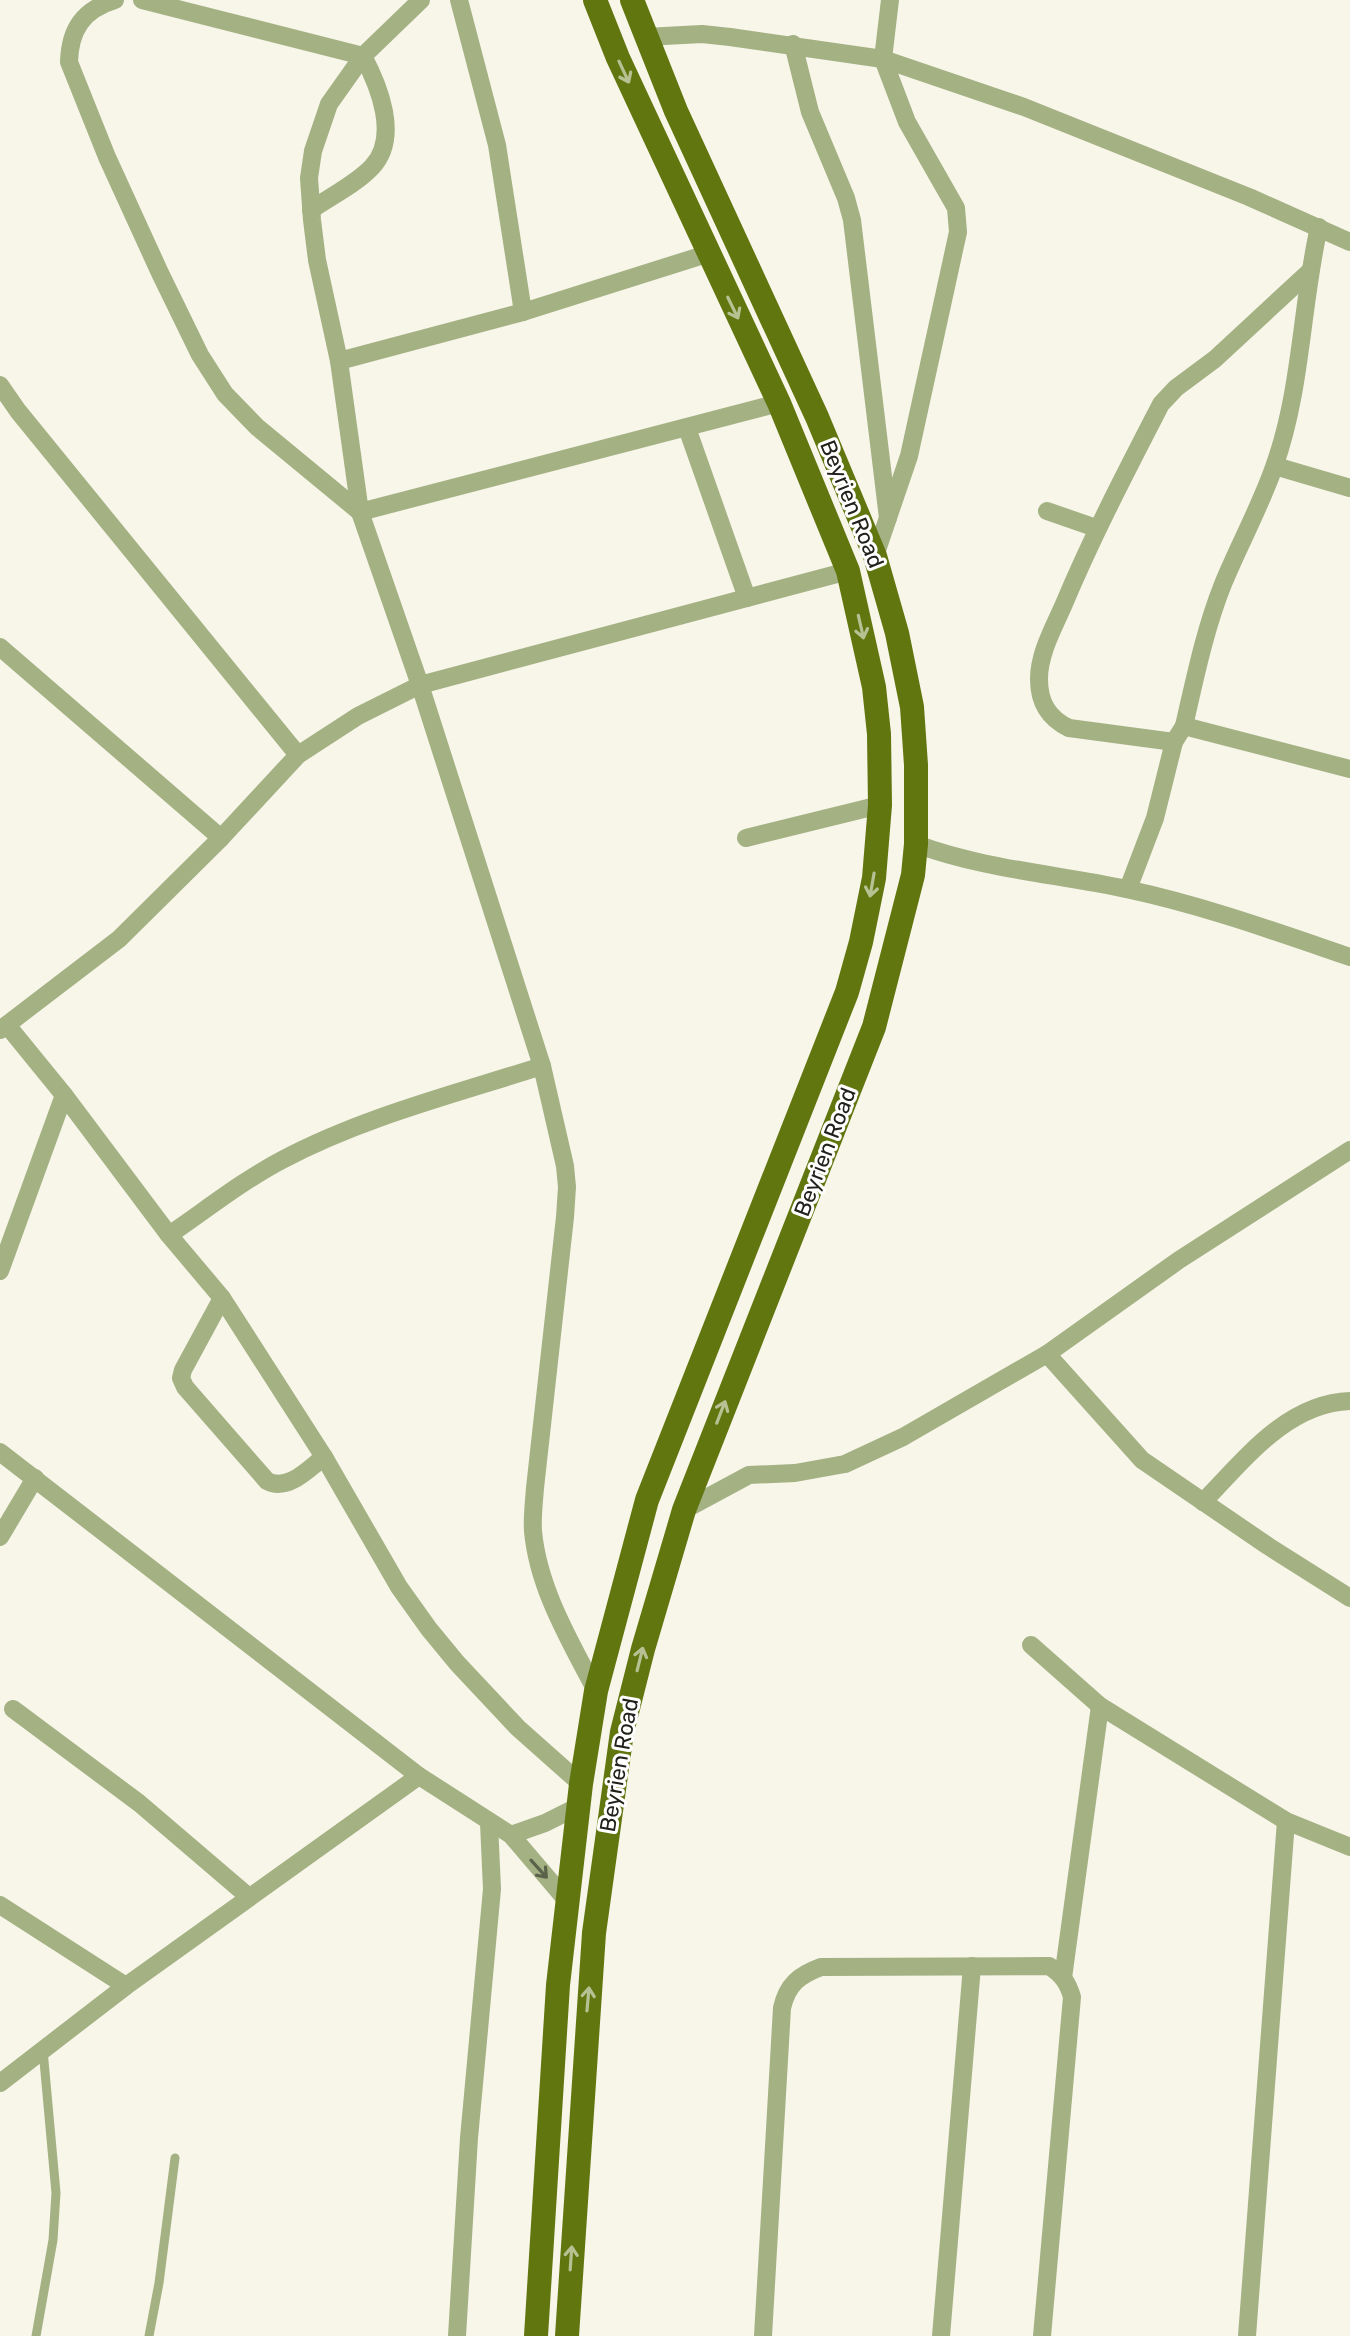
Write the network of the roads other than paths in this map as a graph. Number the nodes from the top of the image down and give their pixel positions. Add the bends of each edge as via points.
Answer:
1 (115, 0) edge
2 (142, 0) edge
3 (421, 0) edge
4 (459, 0) edge
5 (595, 0) edge
6 (632, 0) edge
7 (890, 0) edge
8 (645, 37) junction
9 (793, 44) junction
10 (363, 56) junction
11 (883, 59) junction
12 (311, 210) junction
13 (1319, 227) junction
14 (1350, 242) edge
15 (707, 254) junction
16 (1309, 272) junction
17 (523, 312) junction
18 (339, 361) junction
19 (0, 385) edge
20 (779, 403) junction
21 (687, 428) junction
22 (1275, 466) junction
23 (1350, 488) edge
24 (1047, 511) dead end
25 (360, 512) junction
26 (888, 521) junction
27 (1096, 528) junction
28 (875, 556) junction
29 (848, 571) junction
30 (747, 598) junction
31 (0, 647) edge
32 (420, 685) junction
33 (1184, 726) junction
34 (1174, 742) junction
35 (298, 755) junction
36 (1350, 769) edge
37 (880, 805) junction
38 (221, 838) junction
39 (746, 838) dead end
40 (916, 844) junction
41 (953, 857) junction
42 (913, 875) junction
43 (1128, 889) junction
44 (1350, 957) edge
45 (3, 1028) edge
46 (542, 1066) junction
47 (64, 1095) junction
48 (1350, 1150) edge
49 (169, 1235) junction
50 (0, 1271) edge
51 (222, 1298) junction
52 (1047, 1354) junction
53 (1350, 1401) edge
54 (0, 1452) edge
55 (324, 1457) junction
56 (35, 1478) junction
57 (1203, 1502) junction
58 (684, 1510) junction
59 (0, 1537) edge
60 (1350, 1598) edge
61 (1031, 1645) dead end
62 (596, 1691) junction
63 (1100, 1706) junction
64 (13, 1709) dead end
65 (419, 1776) junction
66 (580, 1795) junction
67 (1286, 1821) junction
68 (489, 1823) junction
69 (511, 1835) junction
70 (1350, 1847) edge
71 (249, 1897) junction
72 (568, 1902) junction
73 (0, 1905) edge
74 (972, 1966) junction
75 (1063, 1978) junction
76 (126, 1986) junction
77 (43, 2050) junction
78 (0, 2083) edge
79 (175, 2158) dead end
80 (538, 2292) junction
81 (36, 2336) edge
82 (149, 2336) edge
83 (457, 2336) edge
84 (522, 2336) edge
85 (536, 2336) edge
86 (567, 2336) edge
87 (763, 2336) edge
88 (941, 2336) edge
89 (1042, 2336) edge
90 (1247, 2336) edge

1 - 25 street via 80,19 69,62 160,273 225,394
2 - 10 street
3 - 10 street
4 - 17 street via 497,145
5 -> 15 main road, Beyrien Road
6 - 8 main road, Beyrien Road
7 - 11 street
8 - 9 street via 702,34
8 - 28 main road, Beyrien Road
9 - 11 street
9 - 26 street via 810,112 852,220
10 - 12 street via 341,83 321,123 309,178
10 - 12 street via 380,92 382,153 370,169
11 - 13 street via 1024,107
11 - 26 street via 907,122 958,220 909,456
12 - 18 street
13 - 14 street
13 - 16 street
15 - 17 street
15 -> 20 main road, Beyrien Road
16 - 22 street via 1299,371
16 - 27 street via 1161,404
17 - 18 street
18 - 25 street
19 - 35 street
20 - 21 street
20 - 29 main road, Beyrien Road
21 - 25 street
21 - 30 street
22 - 23 street
22 - 33 street via 1222,587
24 - 27 street
25 - 32 street
26 - 28 street
27 - 34 street via 1044,652 1040,695 1047,712 1069,728
28 - 40 main road, Beyrien Road via 912,707
29 - 30 street
29 -> 37 main road, Beyrien Road via 874,687
30 - 32 street
31 - 38 street
32 - 35 street
32 - 46 street
33 - 34 street
33 - 36 street
34 - 43 street via 1155,818
35 - 38 street
37 - 39 street
37 -> 62 main road, Beyrien Road via 874,878 847,992 647,1500
38 - 45 street via 119,939
40 - 41 street
40 - 42 main road, Beyrien Road
41 - 42 street
41 - 43 street
58 -> 42 main road, Beyrien Road via 874,1027
43 - 44 street
45 - 47 street
46 - 49 street via 382,1117 308,1147
46 - 62 street via 567,1187 533,1530 558,1615
47 - 49 street
47 - 50 street
48 - 52 street via 1179,1260
49 - 51 street
51 - 55 street
51 - 55 street via 183,1370 183,1384 274,1485 290,1482
52 - 57 street via 1142,1460
52 - 58 street via 903,1437 845,1464 749,1475
53 - 57 street via 1328,1401 1274,1429
54 - 56 street
55 - 66 street via 429,1629
56 - 59 street
56 - 65 street
57 - 60 street
86 -> 58 main road, Beyrien Road via 590,1978 608,1814 622,1732
61 - 63 street
62 - 66 main road, Beyrien Road
63 - 67 street
63 - 75 street
64 - 71 street via 139,1803
65 - 68 street
65 - 71 street
66 - 69 street via 545,1823
66 - 72 main road, Beyrien Road
67 - 70 street
67 - 90 street
68 - 69 street
68 - 83 street via 492,1889
69 -> 72 street
71 - 76 street
72 - 80 main road, Beyrien Road
73 - 76 street
74 - 75 street via 1049,1966
74 - 87 street via 821,1967 804,1973 785,1993
74 - 88 street
75 - 89 street via 1072,1997
76 - 77 street
77 - 78 street
77 - 81 lane via 56,2193
79 - 82 lane
80 - 84 main road
80 - 85 main road, Beyrien Road

